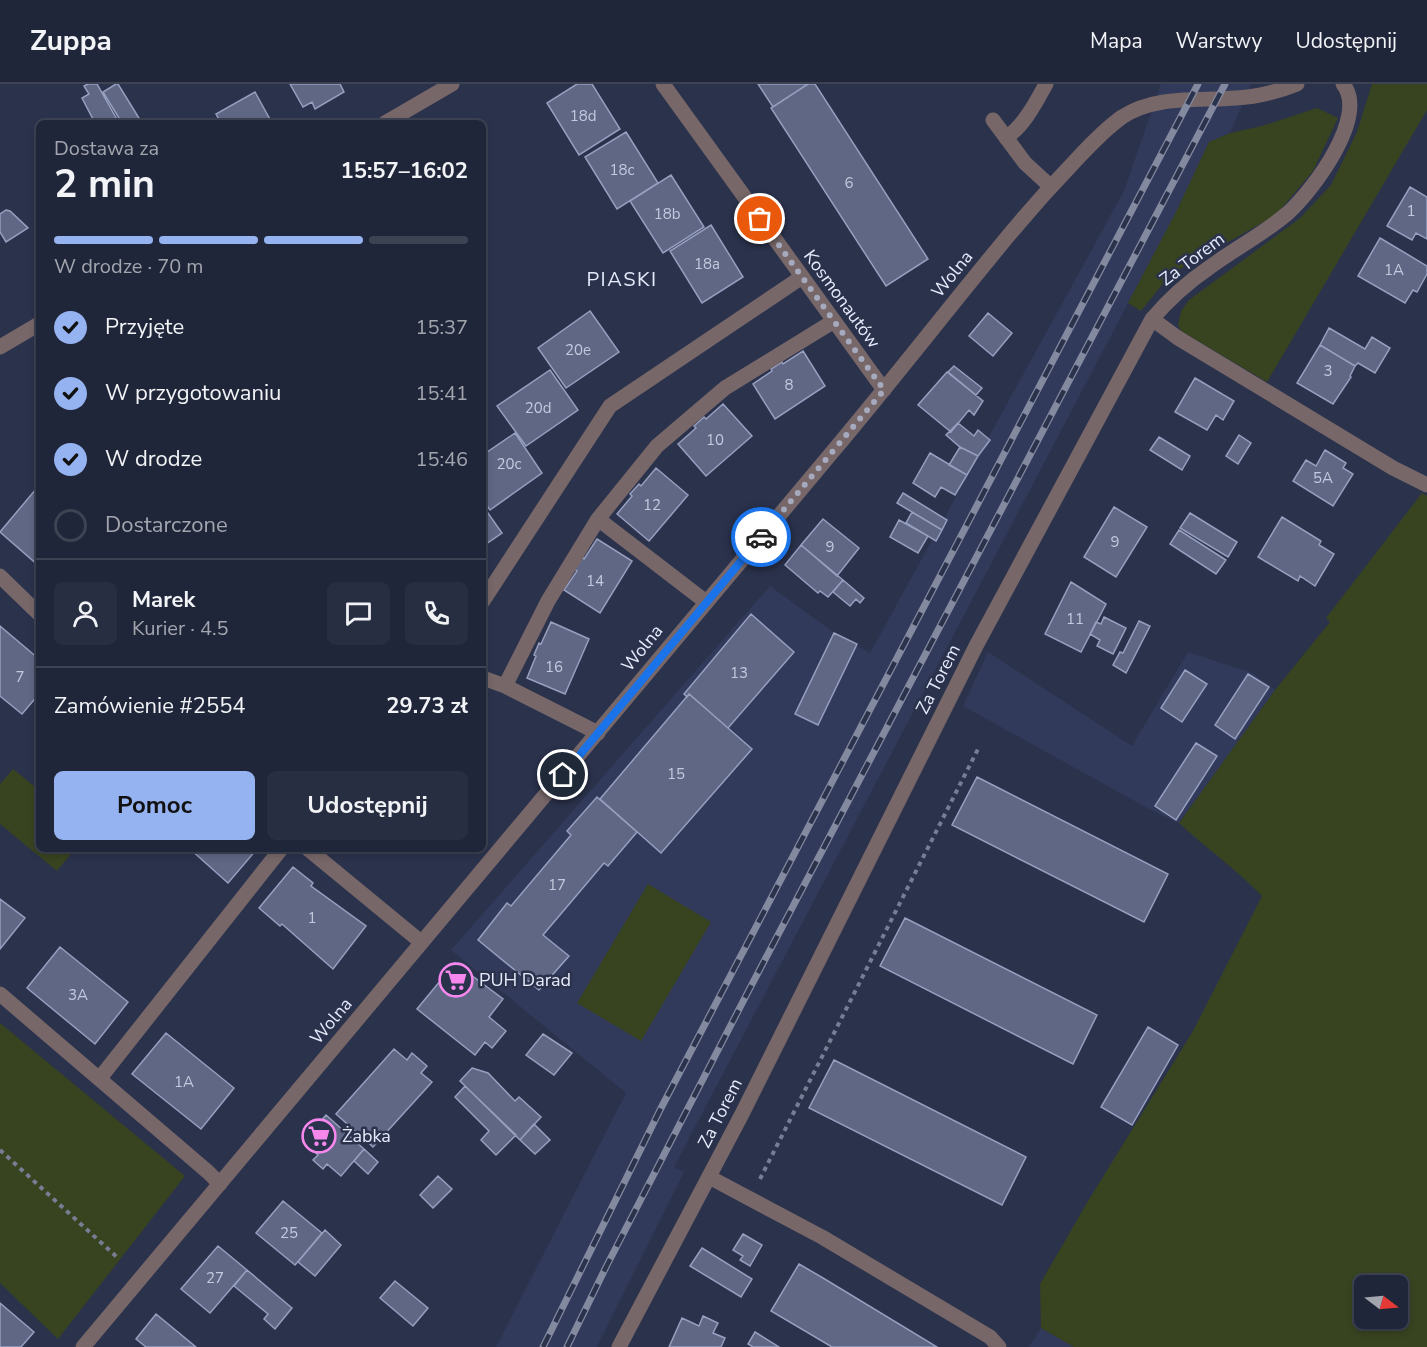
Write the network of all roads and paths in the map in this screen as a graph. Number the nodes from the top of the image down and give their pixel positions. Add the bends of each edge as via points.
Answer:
1 (452, 84) edge
2 (663, 84) edge
3 (1046, 84) edge
4 (1297, 84) edge
5 (1342, 84) edge
6 (390, 120) edge
7 (993, 120) dead end
8 (1006, 138) junction
9 (1050, 186) junction
10 (802, 277) junction
11 (1152, 319) junction
12 (834, 321) junction
13 (36, 326) edge
14 (0, 347) edge
15 (884, 390) junction
16 (1427, 485) edge
17 (598, 519) junction
18 (0, 576) edge
19 (486, 596) edge
20 (706, 602) junction
21 (36, 611) edge
22 (486, 679) edge
23 (505, 686) junction
24 (597, 734) junction
25 (979, 747) dead end
26 (279, 852) edge
27 (312, 852) edge
28 (420, 942) junction
29 (0, 994) edge
30 (100, 1078) junction
31 (0, 1150) edge
32 (709, 1177) junction
33 (220, 1184) junction
34 (751, 1198) junction
35 (118, 1259) dead end
36 (83, 1347) edge
37 (620, 1347) edge
38 (999, 1347) edge

1 - 6 street
2 - 10 street, Kosmonautów
3 - 8 street via 1032,111
4 - 9 street, Wolna via 1244,97 1162,102 1137,109 1109,128
5 - 11 street, Za Torem via 1348,95 1346,125 1309,190 1274,225 1183,287
7 - 8 street
8 - 9 street
9 - 15 street, Wolna
10 - 12 street, Kosmonautów
10 - 19 street via 610,406
11 - 16 street via 1198,351
11 - 32 street, Za Torem via 976,646
12 - 15 street, Kosmonautów
12 - 17 street via 725,388 657,446
13 - 14 street
15 - 20 street, Wolna
17 - 20 street
17 - 23 street via 548,601
18 - 21 street
20 - 24 street, Wolna
22 - 23 street
23 - 24 street
24 - 28 street, Wolna
25 - 34 path
26 - 30 street
27 - 28 street
28 - 33 street, Wolna
29 - 30 street
30 - 33 street
31 - 35 path
32 - 34 street
32 - 37 street, Za Torem
33 - 36 street, Wolna
34 - 38 street via 963,1320

